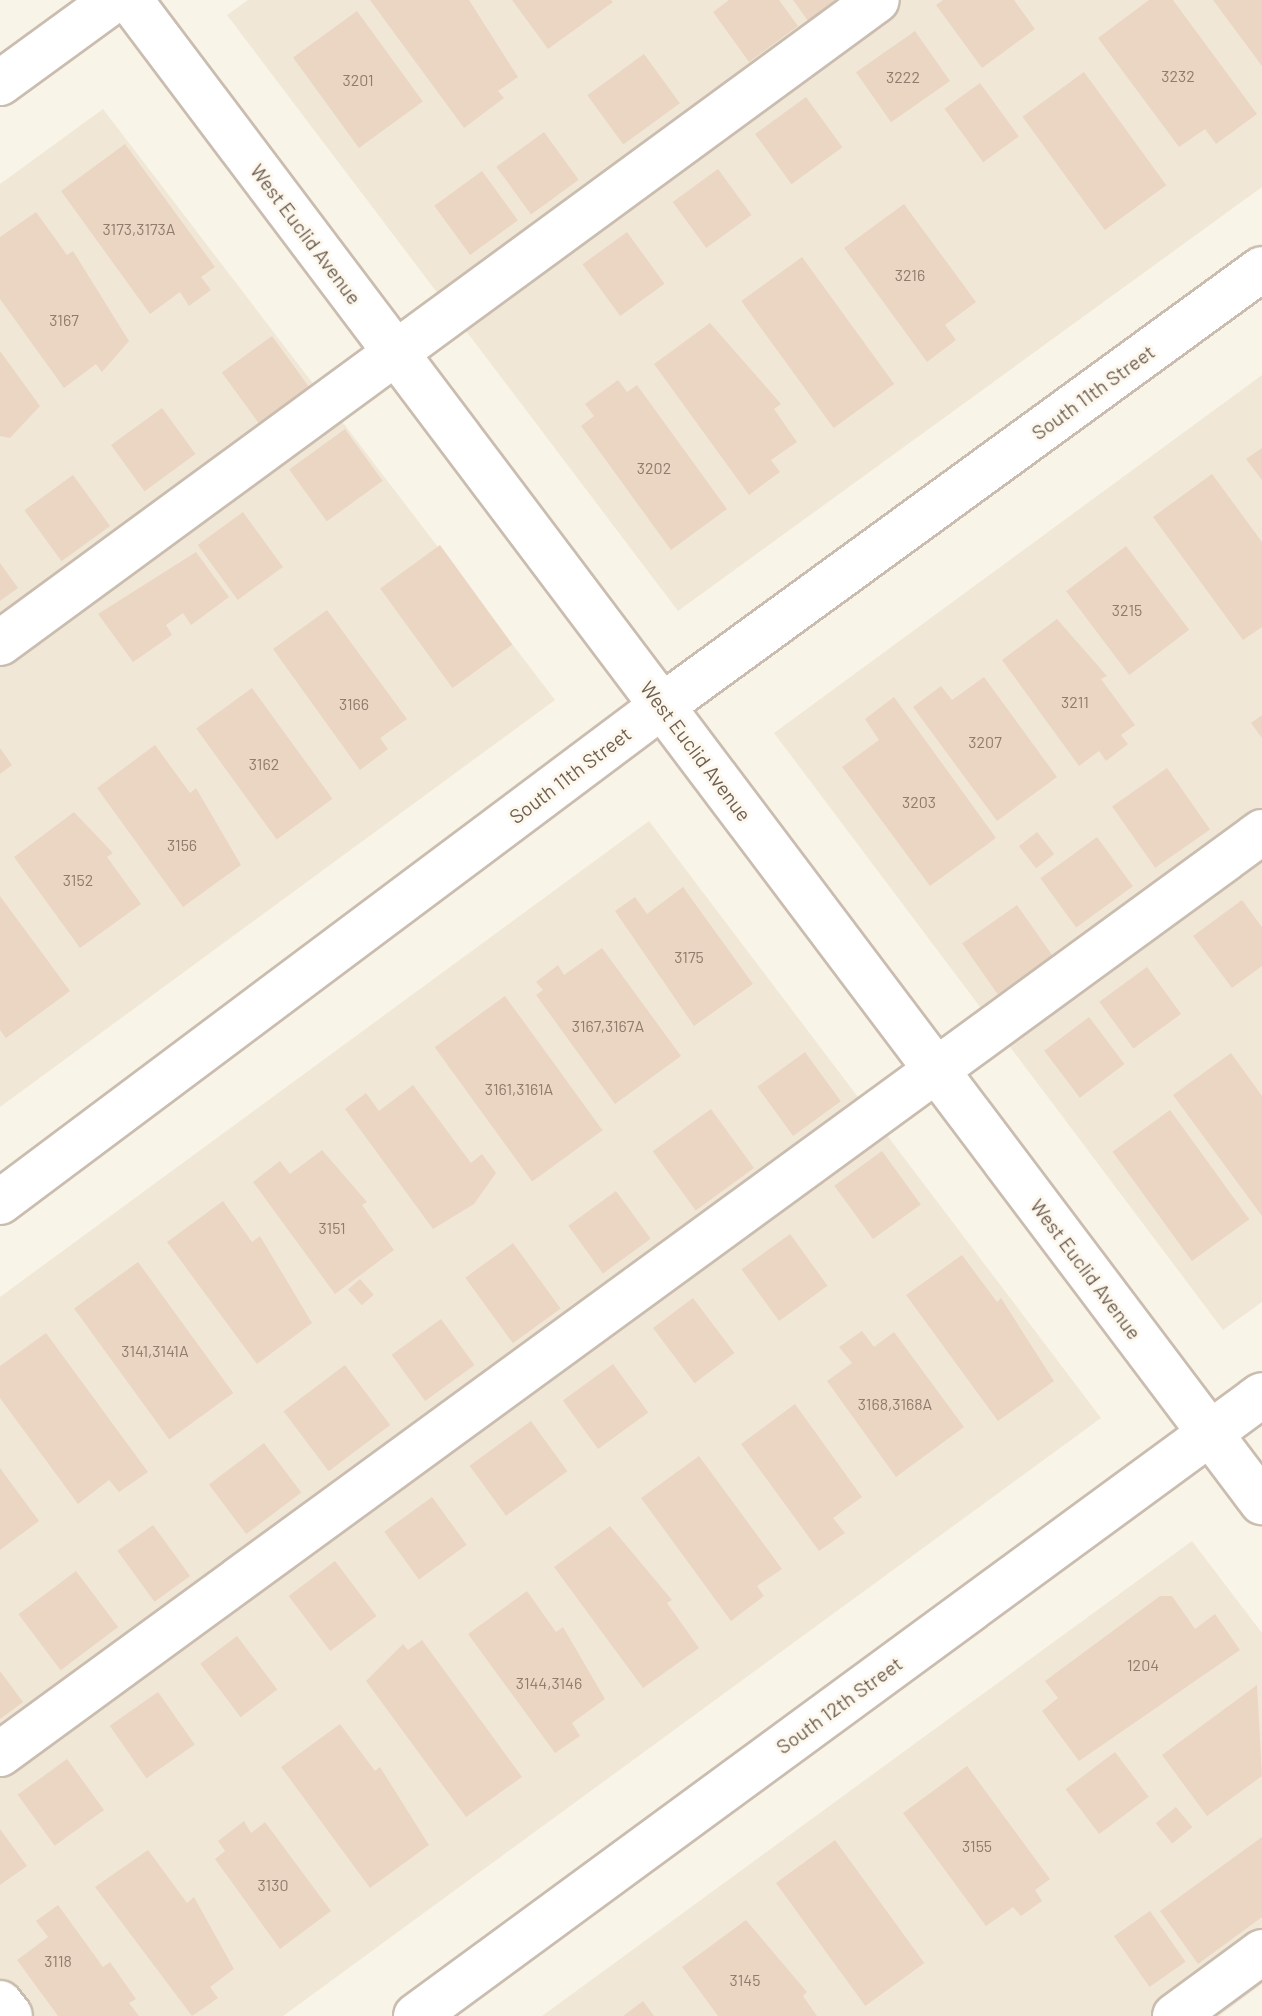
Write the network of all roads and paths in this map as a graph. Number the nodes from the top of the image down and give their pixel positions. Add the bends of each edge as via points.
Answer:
1 (114, 0) edge
2 (130, 0) edge
3 (877, 0) edge
4 (0, 83) edge
5 (1262, 269) edge
6 (397, 355) junction
7 (0, 643) edge
8 (662, 706) junction
9 (1262, 832) edge
10 (937, 1071) junction
11 (0, 1202) edge
12 (1262, 1395) edge
13 (1210, 1433) junction
14 (1262, 1502) edge
15 (0, 1754) edge
16 (1262, 1952) edge
17 (0, 2003) edge
18 (10, 2016) edge
19 (416, 2016) edge
20 (1175, 2016) edge

1 - 4 street
2 - 6 street, West Euclid Avenue
3 - 6 street
5 - 8 street, South 11th Street
6 - 7 street
6 - 8 street, West Euclid Avenue
8 - 10 street, West Euclid Avenue
8 - 11 street, South 11th Street
9 - 10 street
10 - 13 street, West Euclid Avenue
10 - 15 street
12 - 13 street, South 12th Street
13 - 14 street, West Euclid Avenue
13 - 19 street, South 12th Street
16 - 20 street
17 - 18 street

